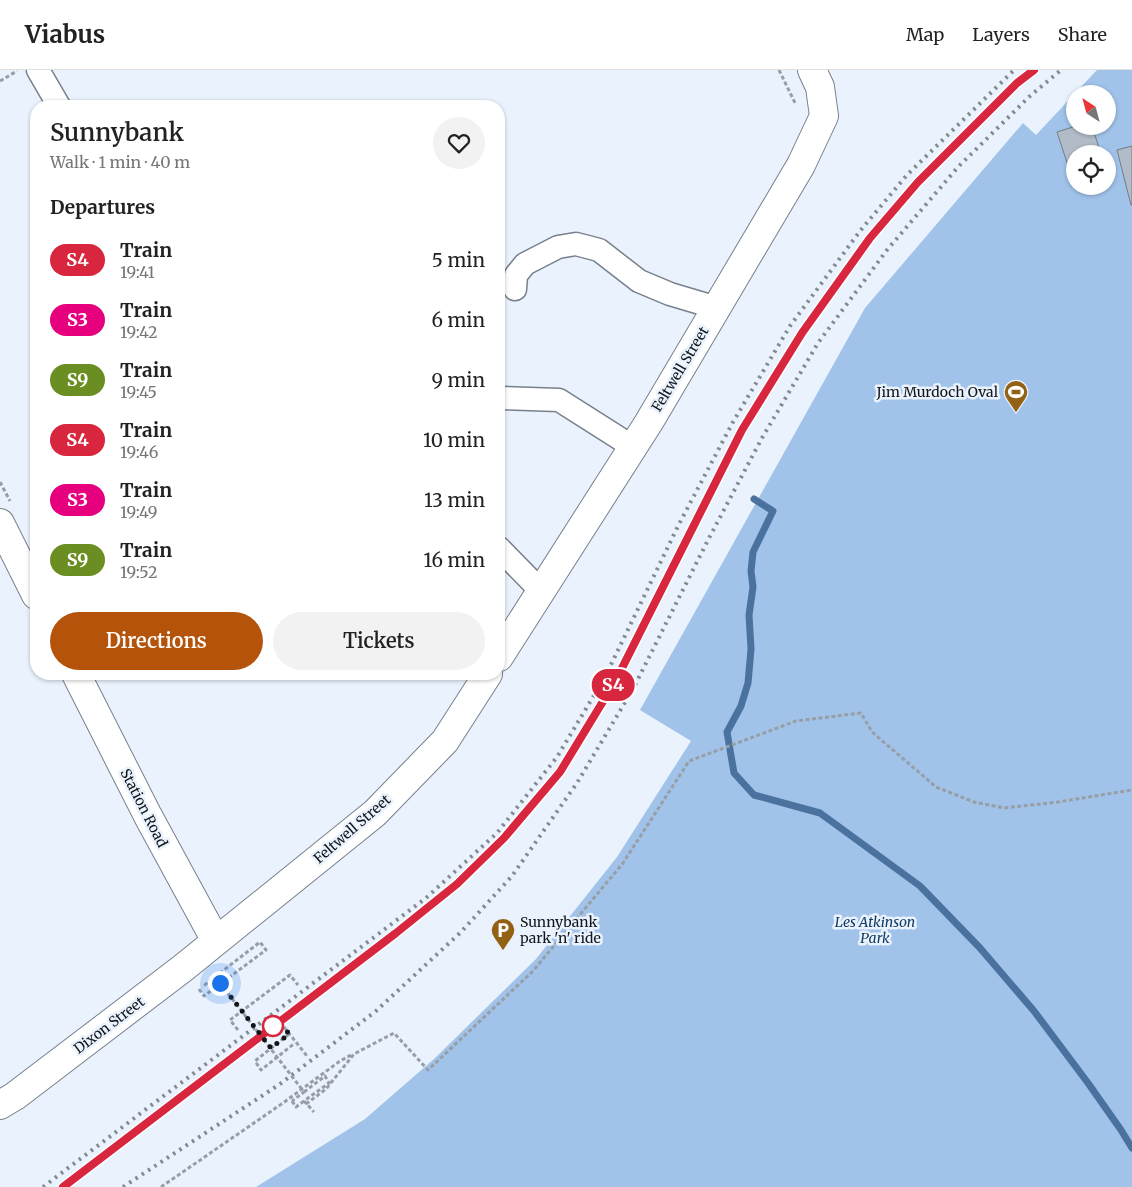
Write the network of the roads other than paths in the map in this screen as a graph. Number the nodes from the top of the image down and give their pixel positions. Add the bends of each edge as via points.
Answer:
1 (38, 70) edge
2 (812, 70) edge
3 (56, 100) edge
4 (514, 289) dead end
5 (717, 308) junction
6 (505, 398) edge
7 (633, 448) junction
8 (0, 523) edge
9 (505, 554) edge
10 (30, 583) edge
11 (541, 591) junction
12 (505, 647) edge
13 (79, 680) edge
14 (484, 680) edge
15 (216, 941) junction
16 (0, 1105) edge

1 - 3 street
2 - 5 street, Feltwell Street via 820,87 824,116 801,165
4 - 5 street via 516,274 525,264 558,247 576,244 599,250 639,281
5 - 7 street, Feltwell Street
6 - 7 street via 559,400
7 - 11 street, Feltwell Street
8 - 10 street
9 - 11 street
11 - 12 street, Feltwell Street
13 - 15 street, Station Road
14 - 15 street, Feltwell Street via 445,741 374,813
15 - 16 street, Dixon Street

